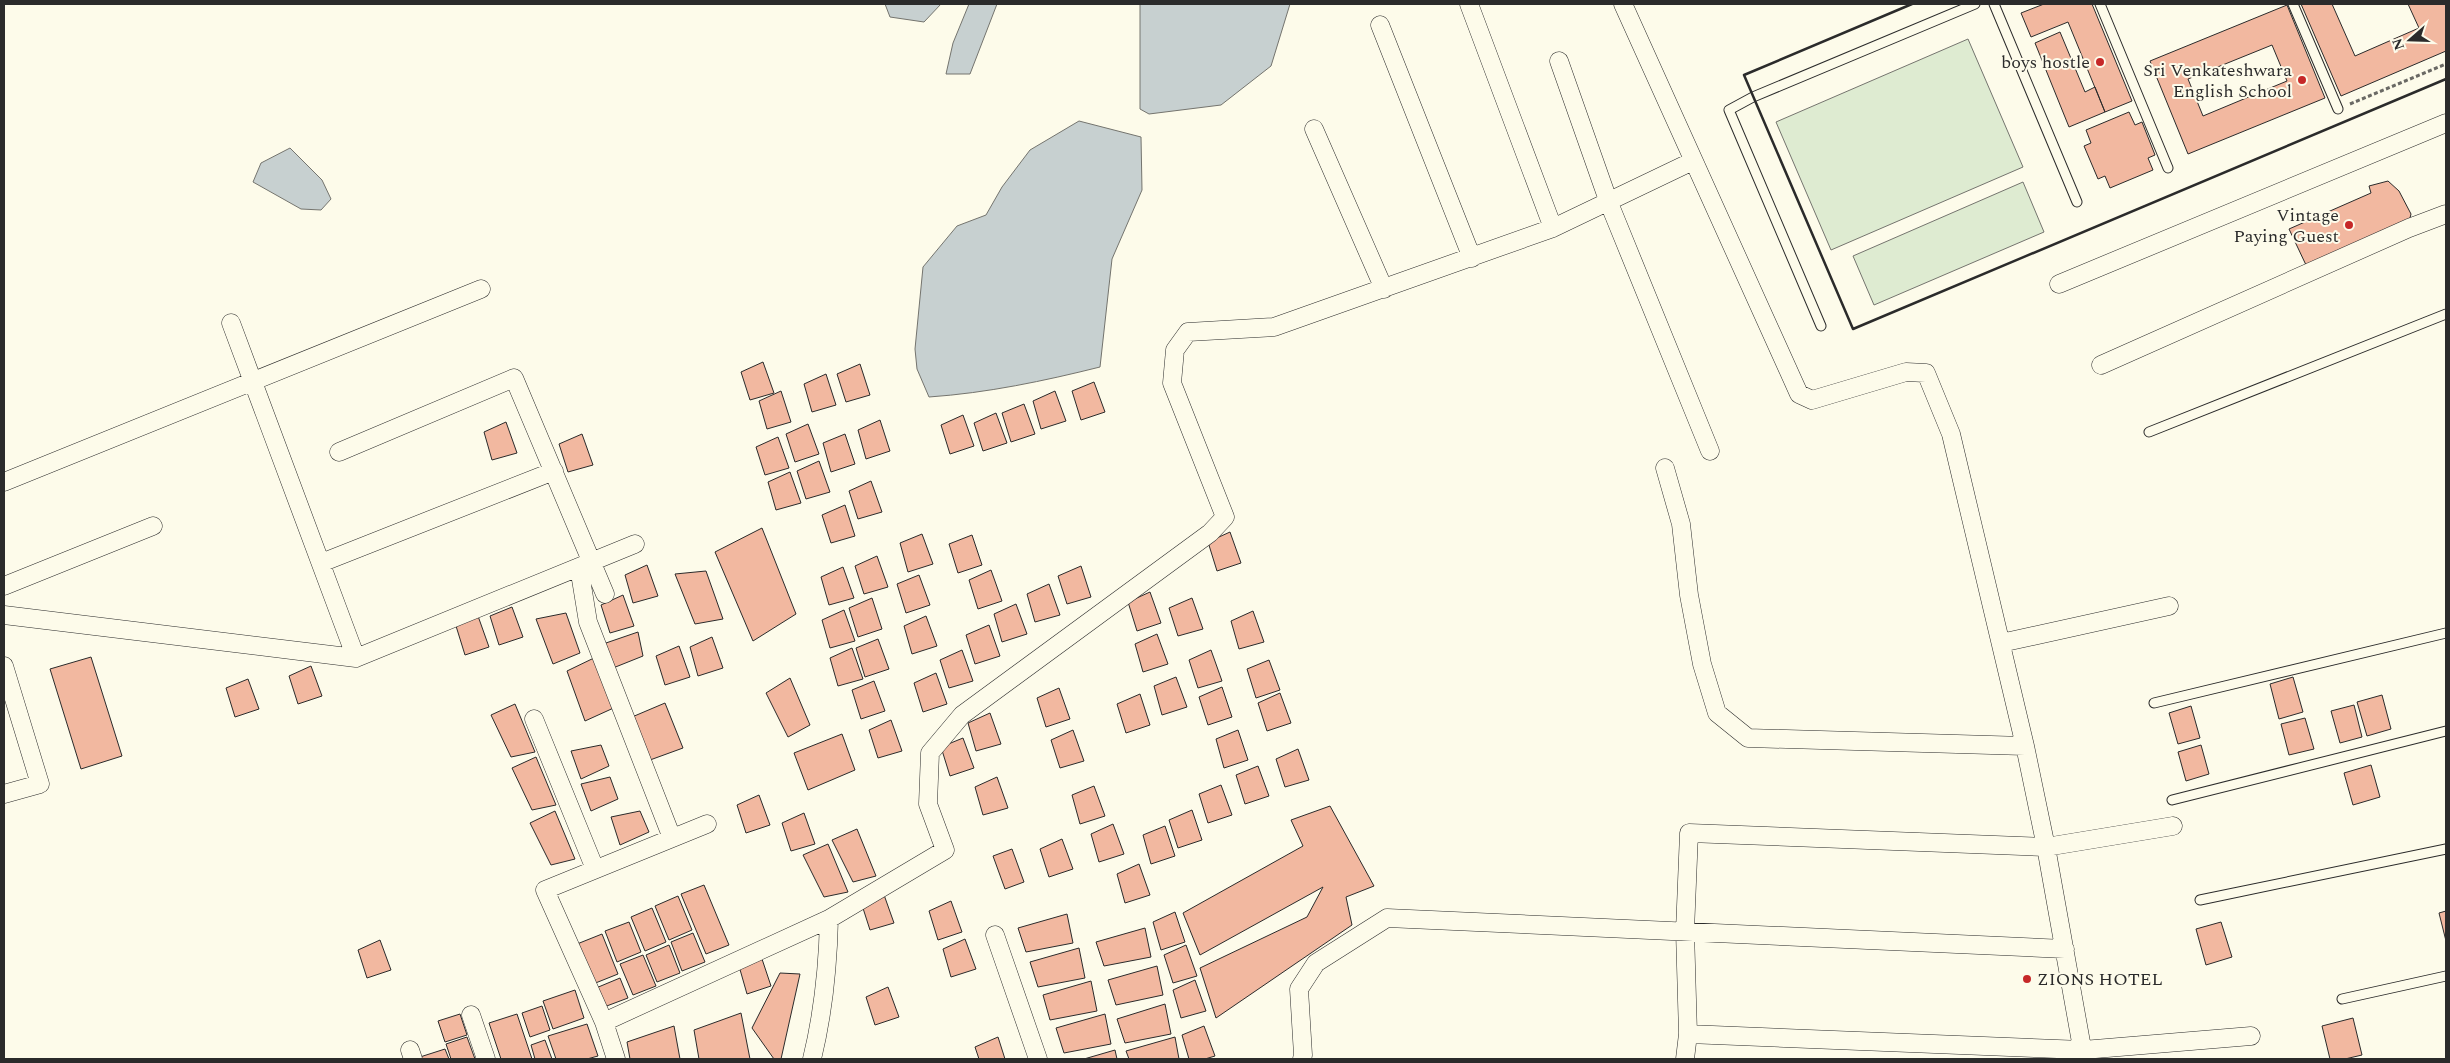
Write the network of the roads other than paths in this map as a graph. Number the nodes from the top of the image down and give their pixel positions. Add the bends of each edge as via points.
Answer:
1 (1469, 4) edge
2 (1623, 4) edge
3 (1975, 4) edge
4 (1994, 4) edge
5 (2100, 4) edge
6 (2293, 4) edge
7 (1380, 25) dead end
8 (1560, 62) dead end
9 (2338, 109) road end
10 (2446, 123) edge
11 (1314, 129) dead end
12 (1693, 161) junction
13 (2168, 168) dead end
14 (2077, 202) dead end
15 (1608, 203) junction
16 (2446, 214) edge
17 (1553, 228) junction
18 (1472, 258) junction
19 (2060, 284) dead end
20 (481, 289) dead end
21 (1384, 289) junction
22 (2446, 314) edge
23 (231, 323) dead end
24 (1820, 326) dead end
25 (2101, 365) dead end
26 (253, 381) junction
27 (2149, 432) dead end
28 (1710, 451) dead end
29 (339, 452) dead end
30 (1664, 468) dead end
31 (554, 471) junction
32 (4, 482) edge
33 (153, 526) dead end
34 (635, 544) dead end
35 (321, 562) junction
36 (586, 564) junction
37 (4, 586) edge
38 (605, 594) dead end
39 (2169, 606) dead end
40 (4, 615) edge
41 (2446, 633) edge
42 (2001, 643) junction
43 (356, 658) junction
44 (4, 666) edge
45 (7, 688) edge
46 (2154, 703) dead end
47 (534, 719) dead end
48 (2446, 731) edge
49 (2025, 746) junction
50 (4, 794) edge
51 (2172, 800) dead end
52 (707, 824) dead end
53 (2173, 826) dead end
54 (672, 838) junction
55 (2046, 847) junction
56 (2446, 848) edge
57 (595, 869) junction
58 (2200, 900) dead end
59 (829, 919) junction
60 (1684, 931) junction
61 (995, 935) dead end
62 (2065, 949) junction
63 (2446, 976) edge
64 (2342, 999) dead end
65 (471, 1015) dead end
66 (604, 1022) junction
67 (1688, 1034) junction
68 (2251, 1036) dead end
69 (2083, 1055) edge
70 (486, 1059) edge
71 (616, 1059) edge
72 (812, 1059) edge
73 (1038, 1059) edge
74 (1302, 1059) edge
75 (1686, 1059) edge

1 - 17 street
2 - 12 street
3 - 24 lane via 1753,97 1730,110
4 - 14 lane
5 - 13 lane
6 - 9 lane
7 - 18 street
8 - 15 street
10 - 19 street
11 - 21 street
12 - 15 street
12 - 42 street via 1798,394 1812,400 1906,372 1926,373 1951,434
15 - 17 street
15 - 28 street
16 - 25 street
17 - 18 street
18 - 21 street
20 - 26 street
21 - 59 street via 1274,327 1188,332 1175,350 1172,382 1225,516 1210,533 962,715 930,753 928,804 945,850
22 - 27 lane
23 - 26 street
26 - 32 street
26 - 35 street
29 - 31 street via 514,378
30 - 49 street via 1681,524 1689,595 1702,664 1717,713 1748,738
31 - 35 street
31 - 36 street
33 - 37 street
34 - 36 street
35 - 43 street
36 - 38 street
36 - 43 street
36 - 54 street via 588,622
39 - 42 street
40 - 43 street
41 - 46 lane
42 - 49 street
44 - 45 street
45 - 50 street via 40,784
47 - 57 street
48 - 51 lane
49 - 55 street
52 - 54 street
53 - 55 street
54 - 57 street
55 - 60 street via 1689,833
55 - 62 street
56 - 58 lane
57 - 66 street via 546,890
59 - 66 street
59 - 72 street via 828,955
60 - 62 street
60 - 67 street
60 - 74 street via 1387,918 1316,964 1298,989
61 - 73 street
62 - 69 street
63 - 64 lane
65 - 70 street
66 - 71 street
67 - 69 street
67 - 75 street
68 - 69 street

